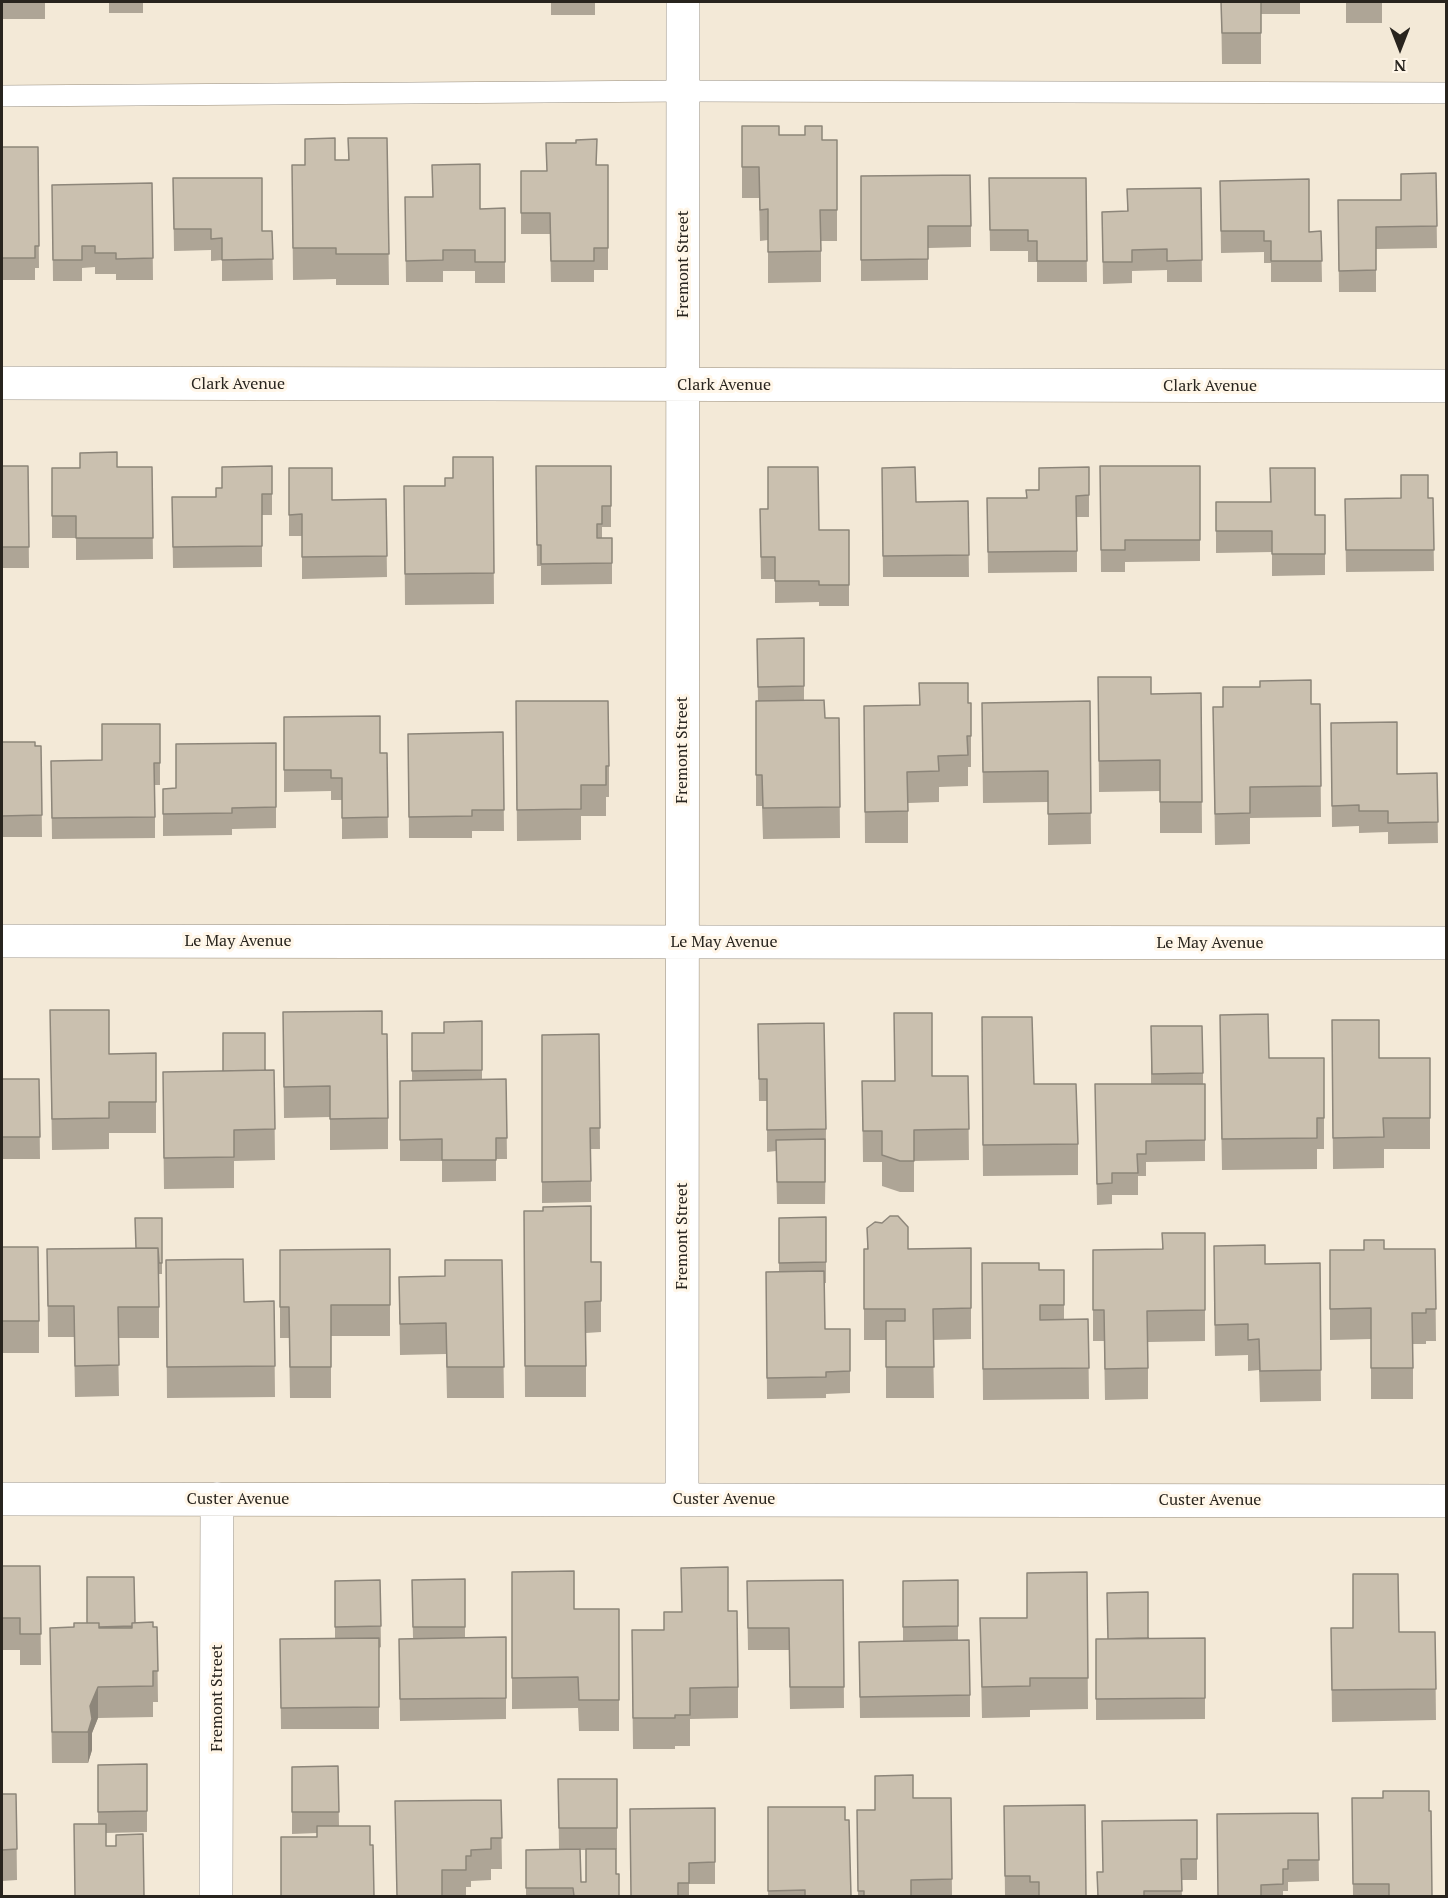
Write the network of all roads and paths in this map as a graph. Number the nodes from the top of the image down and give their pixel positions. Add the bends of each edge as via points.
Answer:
1 (683, 2) edge
2 (683, 91) junction
3 (1446, 93) edge
4 (2, 96) edge
5 (2, 383) edge
6 (683, 385) junction
7 (1446, 386) edge
8 (2, 941) edge
9 (682, 942) junction
10 (1446, 943) edge
11 (2, 1499) edge
12 (217, 1499) junction
13 (682, 1499) junction
14 (1446, 1501) edge
15 (216, 1896) edge

1 - 2 street, Fremont Street
2 - 3 lane
2 - 4 lane
2 - 6 street, Fremont Street
5 - 6 street, Clark Avenue
6 - 7 street, Clark Avenue
6 - 9 street, Fremont Street
8 - 9 street, Le May Avenue
9 - 10 street, Le May Avenue
9 - 13 street, Fremont Street
11 - 12 street, Custer Avenue
12 - 13 street, Custer Avenue
12 - 15 street, Fremont Street
13 - 14 street, Custer Avenue

